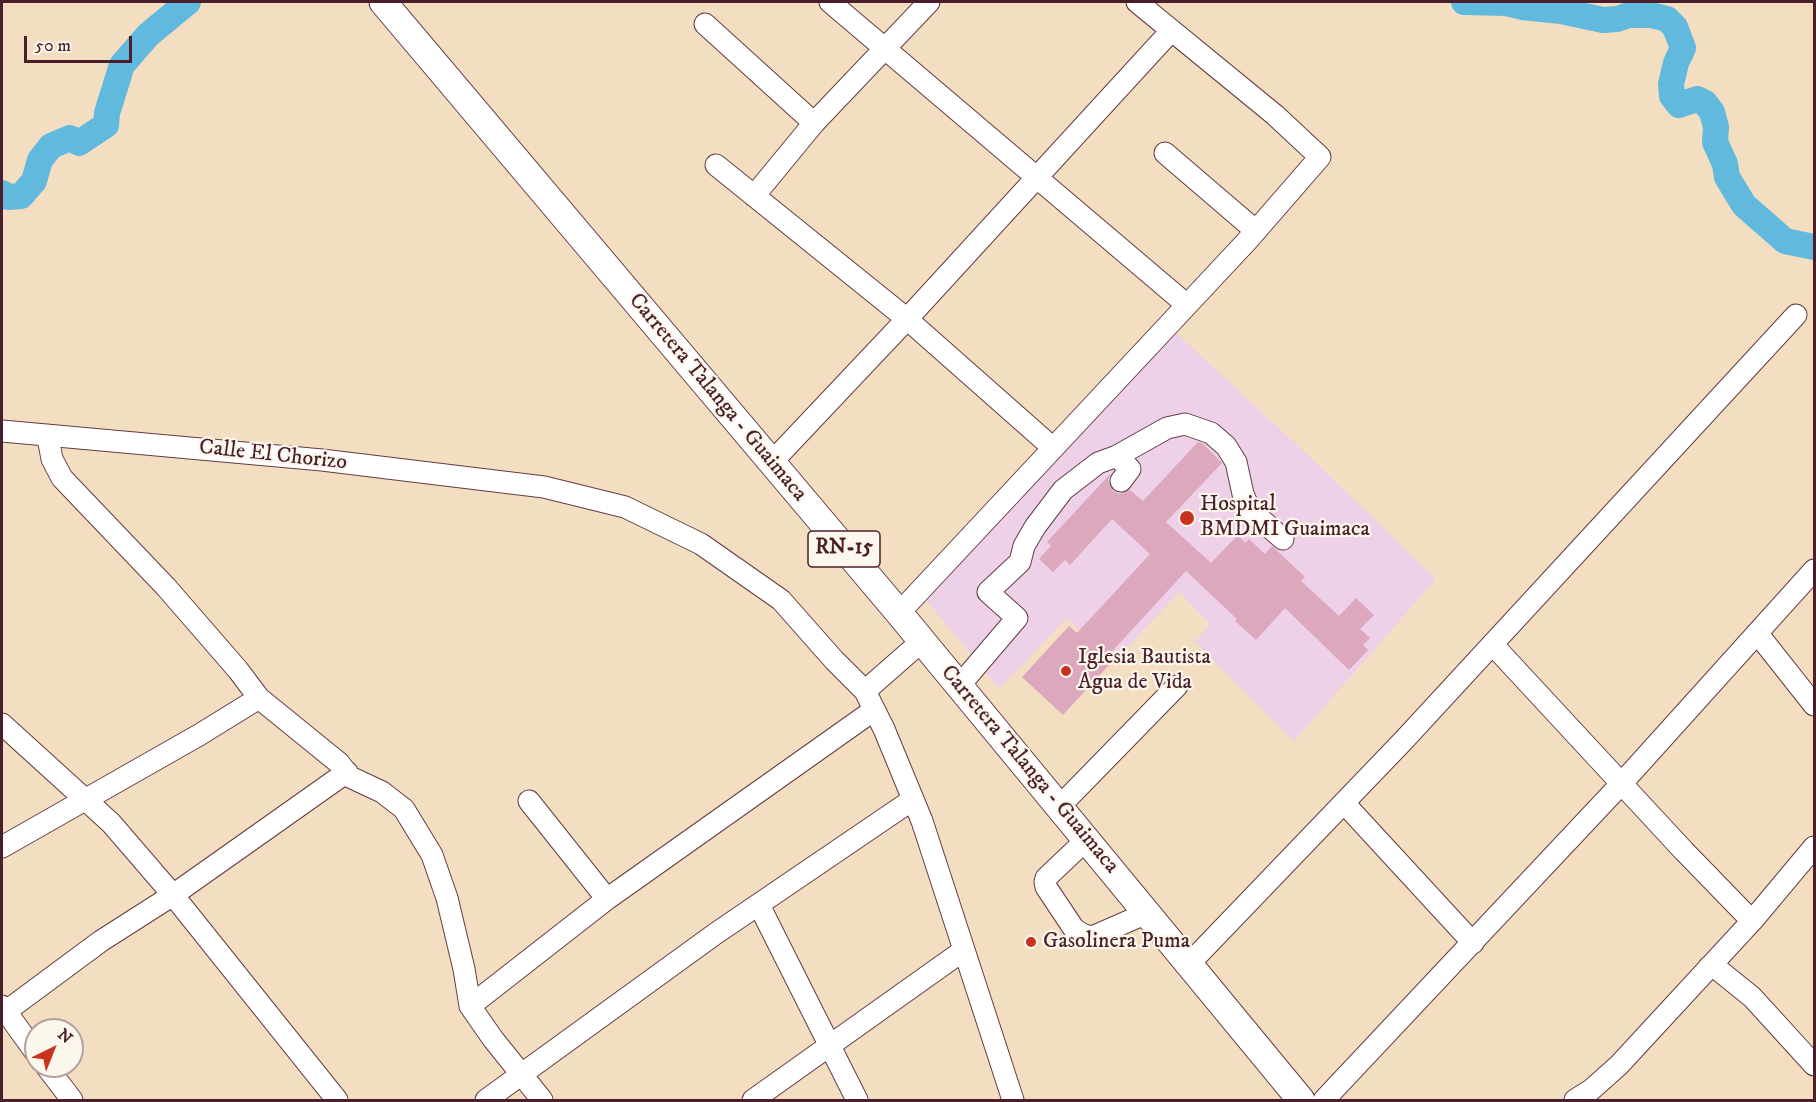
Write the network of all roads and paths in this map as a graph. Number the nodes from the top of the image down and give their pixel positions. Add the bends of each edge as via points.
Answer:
1 (383, 2) edge
2 (830, 2) edge
3 (929, 2) edge
4 (1137, 2) edge
5 (705, 24) dead end
6 (1171, 31) junction
7 (885, 48) junction
8 (814, 123) junction
9 (1164, 153) dead end
10 (716, 165) dead end
11 (1036, 177) junction
12 (754, 196) junction
13 (1256, 231) junction
14 (1187, 305) junction
15 (1796, 315) dead end
16 (907, 320) junction
17 (2, 431) edge
18 (51, 435) junction
19 (1053, 448) junction
20 (1117, 456) junction
21 (771, 462) junction
22 (1121, 481) dead end
23 (1283, 539) dead end
24 (1815, 570) edge
25 (898, 612) junction
26 (1757, 633) junction
27 (922, 641) junction
28 (1493, 645) junction
29 (959, 686) junction
30 (1177, 686) dead end
31 (259, 698) junction
32 (869, 701) junction
33 (1815, 705) edge
34 (2, 723) edge
35 (347, 772) junction
36 (1622, 783) junction
37 (83, 800) junction
38 (912, 800) junction
39 (529, 801) dead end
40 (1344, 803) junction
41 (1059, 807) junction
42 (1086, 840) junction
43 (2, 847) edge
44 (1815, 847) edge
45 (173, 894) junction
46 (607, 899) junction
47 (759, 904) junction
48 (1147, 913) junction
49 (1752, 921) junction
50 (1473, 943) junction
51 (964, 950) junction
52 (1189, 964) junction
53 (1709, 967) junction
54 (470, 1006) junction
55 (3, 1009) edge
56 (24, 1037) edge
57 (831, 1044) junction
58 (1815, 1065) edge
59 (522, 1074) junction
60 (55, 1078) edge
61 (1577, 1100) edge
62 (72, 1101) edge
63 (337, 1101) edge
64 (486, 1101) edge
65 (542, 1101) edge
66 (753, 1101) edge
67 (857, 1101) edge
68 (1013, 1101) edge
69 (1301, 1101) edge
70 (1324, 1101) edge

1 - 21 main road, Carretera Talanga - Guaimaca / RN-15
2 - 7 street
3 - 7 street
4 - 6 street
5 - 8 street
6 - 11 street
6 - 13 street via 1275,115 1320,157
7 - 8 street
7 - 11 street
8 - 12 street
9 - 13 street
10 - 12 street
11 - 14 street
11 - 16 street
12 - 16 street
13 - 14 street
14 - 19 street
15 - 28 street
16 - 19 street
16 - 21 street
17 - 18 street, Calle El Chorizo
18 - 31 street via 52,459 62,478 166,587
18 - 32 street, Calle El Chorizo via 322,460 544,487 625,507 701,544 781,600
19 - 25 street
20 - 22 street via 1130,469
20 - 23 street via 1167,428 1185,424 1211,433 1236,462 1250,510
20 - 29 street via 1098,463 1063,490 1035,526 1020,562 988,592 1017,618
21 - 25 main road, Carretera Talanga - Guaimaca / RN-15
24 - 26 street
25 - 27 main road, Carretera Talanga - Guaimaca / RN-15
26 - 33 street
26 - 36 street
27 - 29 main road, Carretera Talanga - Guaimaca / RN-15
27 - 32 street
28 - 36 street
28 - 40 street
29 - 41 main road, Carretera Talanga - Guaimaca / RN-15
30 - 41 street
31 - 35 street
31 - 37 street
32 - 38 street, Calle El Chorizo
32 - 46 street
34 - 37 street
35 - 45 street
35 - 54 street via 404,809 432,855 447,898
36 - 49 street
36 - 50 street
37 - 43 street
37 - 45 street via 111,823
38 - 47 street
38 - 51 street, Calle El Chorizo
39 - 46 street
40 - 50 street
40 - 52 street
41 - 42 main road, Carretera Talanga - Guaimaca / RN-15
42 - 48 main road, Carretera Talanga - Guaimaca / RN-15
42 - 48 street via 1045,882 1074,929 1092,937
44 - 49 street
45 - 55 street
45 - 63 street
46 - 54 street
47 - 57 street
47 - 59 street
48 - 52 main road, Carretera Talanga - Guaimaca / RN-15
49 - 53 street
50 - 70 street
51 - 57 street
51 - 68 street, Calle El Chorizo
52 - 69 main road, Carretera Talanga - Guaimaca / RN-15
53 - 58 street via 1716,968 1752,997
53 - 61 street via 1619,1065
54 - 59 street
55 - 56 street
57 - 66 street
57 - 67 street
59 - 64 street
59 - 65 street
60 - 62 street

